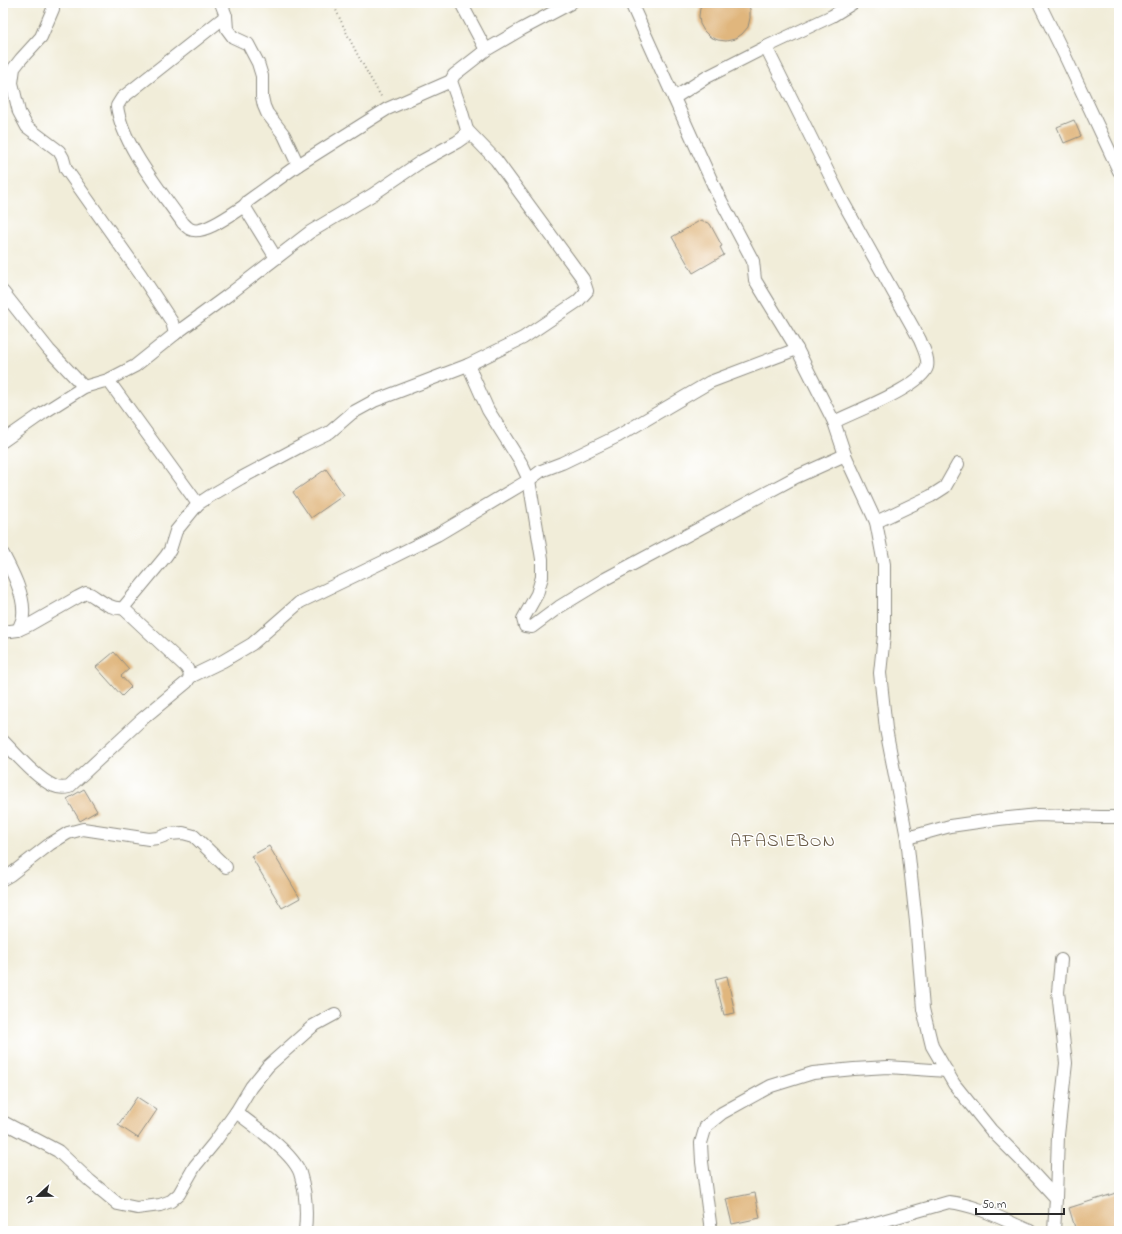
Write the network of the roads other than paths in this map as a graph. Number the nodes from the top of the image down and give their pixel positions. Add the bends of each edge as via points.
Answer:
1 (53, 3) edge
2 (221, 3) edge
3 (461, 3) edge
4 (571, 3) edge
5 (631, 3) edge
6 (853, 3) edge
7 (1039, 3) edge
8 (226, 16) junction
9 (766, 47) junction
10 (486, 50) junction
11 (451, 81) junction
12 (674, 98) junction
13 (467, 130) junction
14 (298, 165) junction
15 (1119, 171) edge
16 (244, 206) junction
17 (276, 258) junction
18 (3, 292) edge
19 (175, 334) junction
20 (797, 349) junction
21 (468, 365) junction
22 (108, 380) junction
23 (84, 387) junction
24 (834, 422) junction
25 (3, 441) edge
26 (844, 455) junction
27 (958, 464) dead end
28 (529, 480) junction
29 (198, 504) junction
30 (876, 522) junction
31 (3, 554) edge
32 (123, 608) junction
33 (18, 630) junction
34 (3, 632) edge
35 (190, 677) junction
36 (3, 741) edge
37 (1119, 817) edge
38 (907, 838) junction
39 (226, 867) dead end
40 (3, 878) edge
41 (1061, 960) dead end
42 (335, 1014) dead end
43 (947, 1071) junction
44 (236, 1112) junction
45 (3, 1122) edge
46 (1056, 1198) junction
47 (305, 1231) edge
48 (711, 1231) edge
49 (838, 1231) edge
50 (1030, 1231) edge
51 (1054, 1231) edge

1 - 19 street via 40,37 14,68 12,83 19,112 27,127 59,151 66,169 172,322
2 - 8 street
3 - 10 street
4 - 10 street
5 - 12 street
6 - 9 street via 832,16
7 - 15 street
8 - 14 street via 227,29 233,37 248,44 258,63 262,76 264,106 284,136
8 - 16 street via 122,98 117,106 123,131 140,162 183,223 191,230 206,229
9 - 12 street via 707,77
9 - 24 street via 843,202 920,340 926,356 927,367 919,379
10 - 11 street via 454,75
11 - 13 street
11 - 14 street via 387,109
12 - 20 street via 717,193 753,261 755,280
13 - 17 street via 458,142 422,161 310,232
13 - 21 street via 496,160 583,279 587,291 578,301 523,338
14 - 16 street
16 - 17 street
17 - 19 street
18 - 23 street via 49,350
19 - 22 street via 135,366
20 - 24 street
20 - 28 street via 710,382 618,436 540,471
21 - 28 street via 488,410
21 - 29 street via 374,401 352,413 330,432 241,478
22 - 23 street
22 - 29 street
23 - 25 street
24 - 26 street
26 - 28 street via 796,477 605,579 532,627 525,626 523,619 537,594 542,577 542,560
26 - 30 street
27 - 30 street via 945,487
28 - 35 street via 437,535 300,602 252,644
29 - 32 street via 176,531 166,556
30 - 38 street via 884,564 884,635 880,673 886,729
31 - 33 street via 23,603 23,617
32 - 33 street via 112,608 86,593
32 - 35 street via 186,667
33 - 34 street
35 - 36 street via 69,787 54,786 39,776
37 - 38 street via 1038,815 950,826
38 - 43 street via 923,1009 932,1046
39 - 40 street via 194,836 183,833 149,839 83,829 68,833 50,844
41 - 46 street via 1058,992 1066,1063 1058,1135
42 - 44 street via 313,1026 268,1066
43 - 46 street via 954,1084 991,1130
43 - 48 street via 888,1067 813,1073 771,1086 722,1113 706,1126 701,1143
44 - 45 street via 195,1166 179,1194 171,1201 160,1205 136,1208 118,1204 58,1150
44 - 47 street via 270,1138 293,1161 300,1172 307,1211
46 - 51 street
49 - 50 street via 949,1202 982,1210

